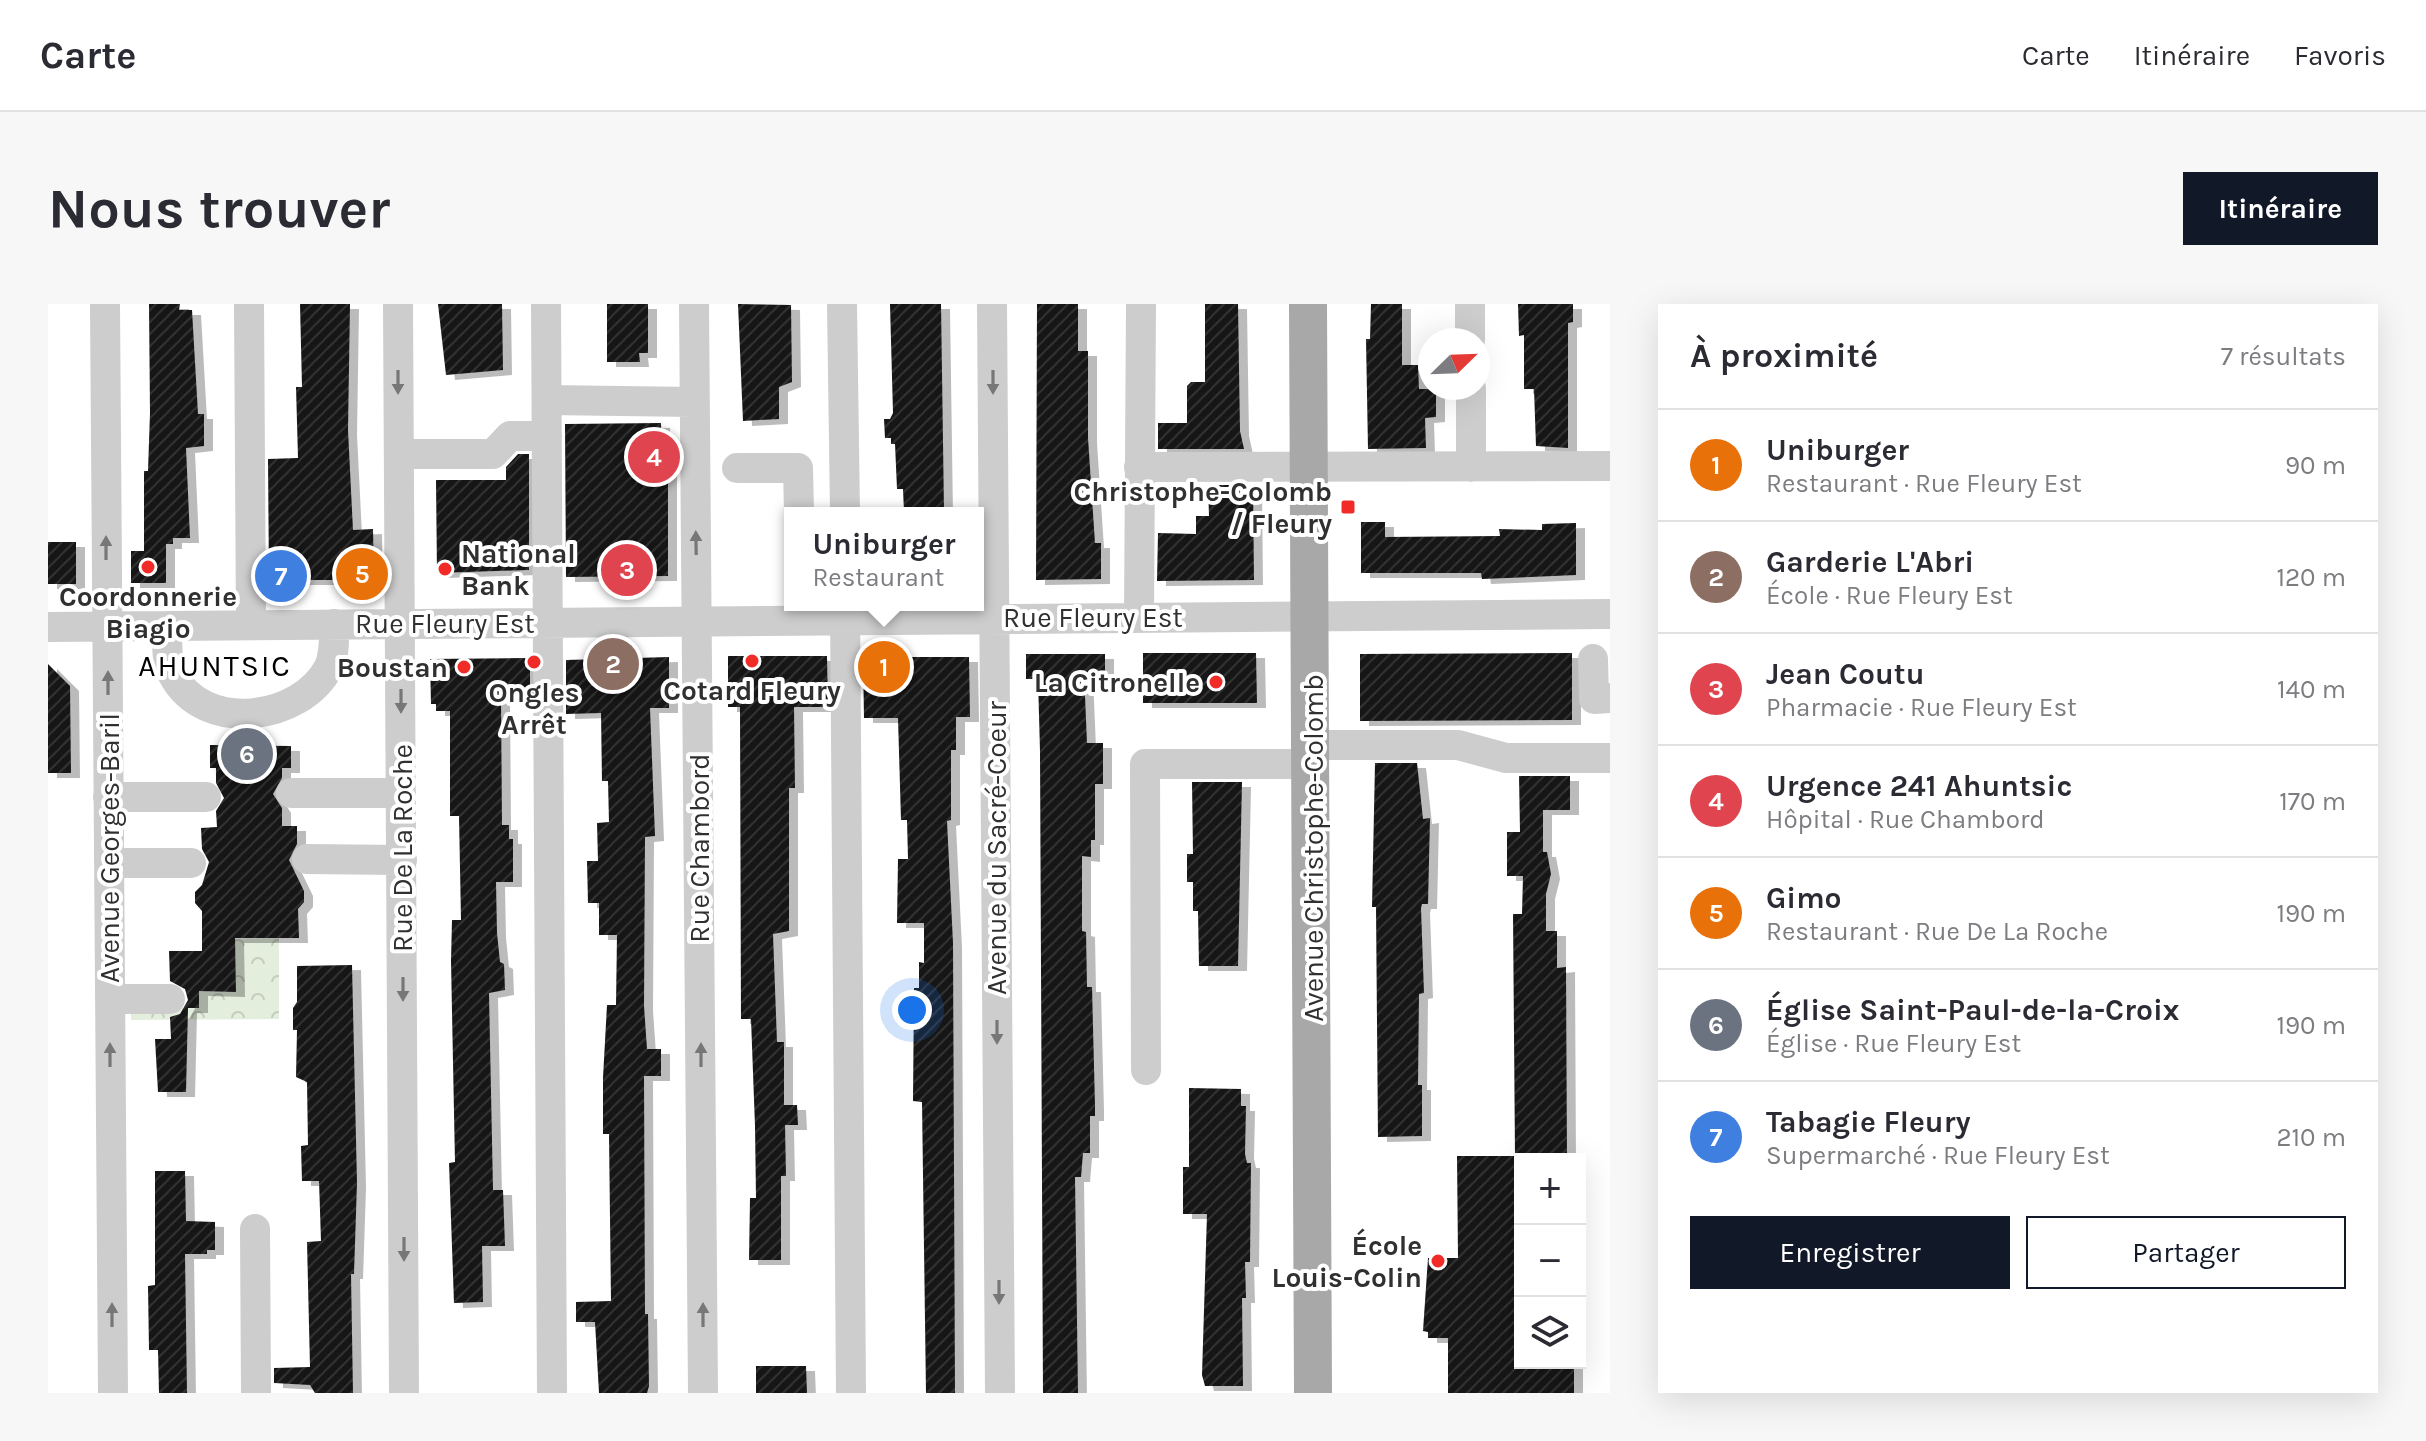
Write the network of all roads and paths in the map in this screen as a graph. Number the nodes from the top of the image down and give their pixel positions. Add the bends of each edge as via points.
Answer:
1 (105, 304) edge
2 (249, 304) edge
3 (398, 304) edge
4 (546, 304) edge
5 (694, 304) edge
6 (842, 304) edge
7 (992, 304) edge
8 (1141, 304) edge
9 (1308, 304) edge
10 (1470, 304) edge
11 (1470, 328) edge
12 (547, 400) junction
13 (1471, 400) edge
14 (694, 402) junction
15 (547, 436) junction
16 (399, 454) junction
17 (1610, 466) edge
18 (1139, 467) junction
19 (1310, 467) junction
20 (1471, 467) junction
21 (737, 468) dead end
22 (799, 507) edge
23 (845, 507) edge
24 (799, 612) edge
25 (845, 612) edge
26 (1610, 614) edge
27 (1312, 616) junction
28 (1139, 617) junction
29 (994, 618) junction
30 (697, 621) junction
31 (401, 623) junction
32 (548, 623) junction
33 (334, 624) junction
34 (251, 625) junction
35 (107, 626) junction
36 (167, 626) junction
37 (48, 627) edge
38 (1593, 659) dead end
39 (1610, 698) edge
40 (1312, 755) junction
41 (1610, 758) edge
42 (291, 793) dead end
43 (401, 793) junction
44 (108, 797) junction
45 (206, 797) dead end
46 (307, 859) dead end
47 (402, 860) junction
48 (109, 863) junction
49 (191, 863) dead end
50 (110, 999) junction
51 (170, 999) dead end
52 (1146, 1070) dead end
53 (255, 1229) dead end
54 (113, 1393) edge
55 (256, 1393) edge
56 (404, 1393) edge
57 (552, 1393) edge
58 (703, 1393) edge
59 (851, 1393) edge
60 (1000, 1393) edge
61 (1313, 1393) edge

35 -> 1 street, Avenue Georges-Baril
2 - 34 street
3 -> 16 street, Rue De La Roche
4 - 12 street
5 - 14 street, Rue Chambord
6 - 23 street
7 -> 29 street, Avenue du Sacré-Coeur
8 - 18 street
9 - 19 main road, Avenue Christophe-Colomb
10 - 11 street
12 - 14 street
12 - 15 street
13 - 20 street
30 -> 14 street, Rue Chambord
15 - 16 street via 510,436 493,454
15 - 32 street
16 - 31 street, Rue De La Roche
17 - 20 street
18 - 19 street
18 - 28 street
19 - 20 street
19 - 27 main road, Avenue Christophe-Colomb
21 - 22 street via 798,468
24 - 25 street, Rue Fleury Est
24 - 30 street, Rue Fleury Est
25 - 29 street, Rue Fleury Est
25 - 59 street
26 - 27 street, Rue Fleury Est
27 - 28 street, Rue Fleury Est
27 - 40 main road, Avenue Christophe-Colomb
28 - 29 street, Rue Fleury Est
29 -> 60 street, Avenue du Sacré-Coeur
30 - 32 street, Rue Fleury Est
58 -> 30 street, Rue Chambord
31 - 32 street, Rue Fleury Est
31 - 33 street, Rue Fleury Est
31 -> 43 street, Rue De La Roche
32 - 57 street
33 - 34 street, Rue Fleury Est
33 - 36 street via 331,663 312,689 279,710 248,713 207,706 180,686 169,666
34 - 36 street, Rue Fleury Est
35 - 36 street, Rue Fleury Est
35 - 37 street, Rue Fleury Est
44 -> 35 street, Avenue Georges-Baril
38 - 39 street via 1594,699
40 - 41 street via 1458,745 1506,758
40 - 52 street via 1145,764
40 - 61 main road, Avenue Christophe-Colomb
42 - 43 street
43 - 47 street, Rue De La Roche
44 - 45 street
44 - 48 street, Avenue Georges-Baril
46 - 47 street
47 -> 56 street, Rue De La Roche
48 - 49 street
48 - 50 street, Avenue Georges-Baril
50 - 51 street
54 -> 50 street, Avenue Georges-Baril
53 - 55 street

